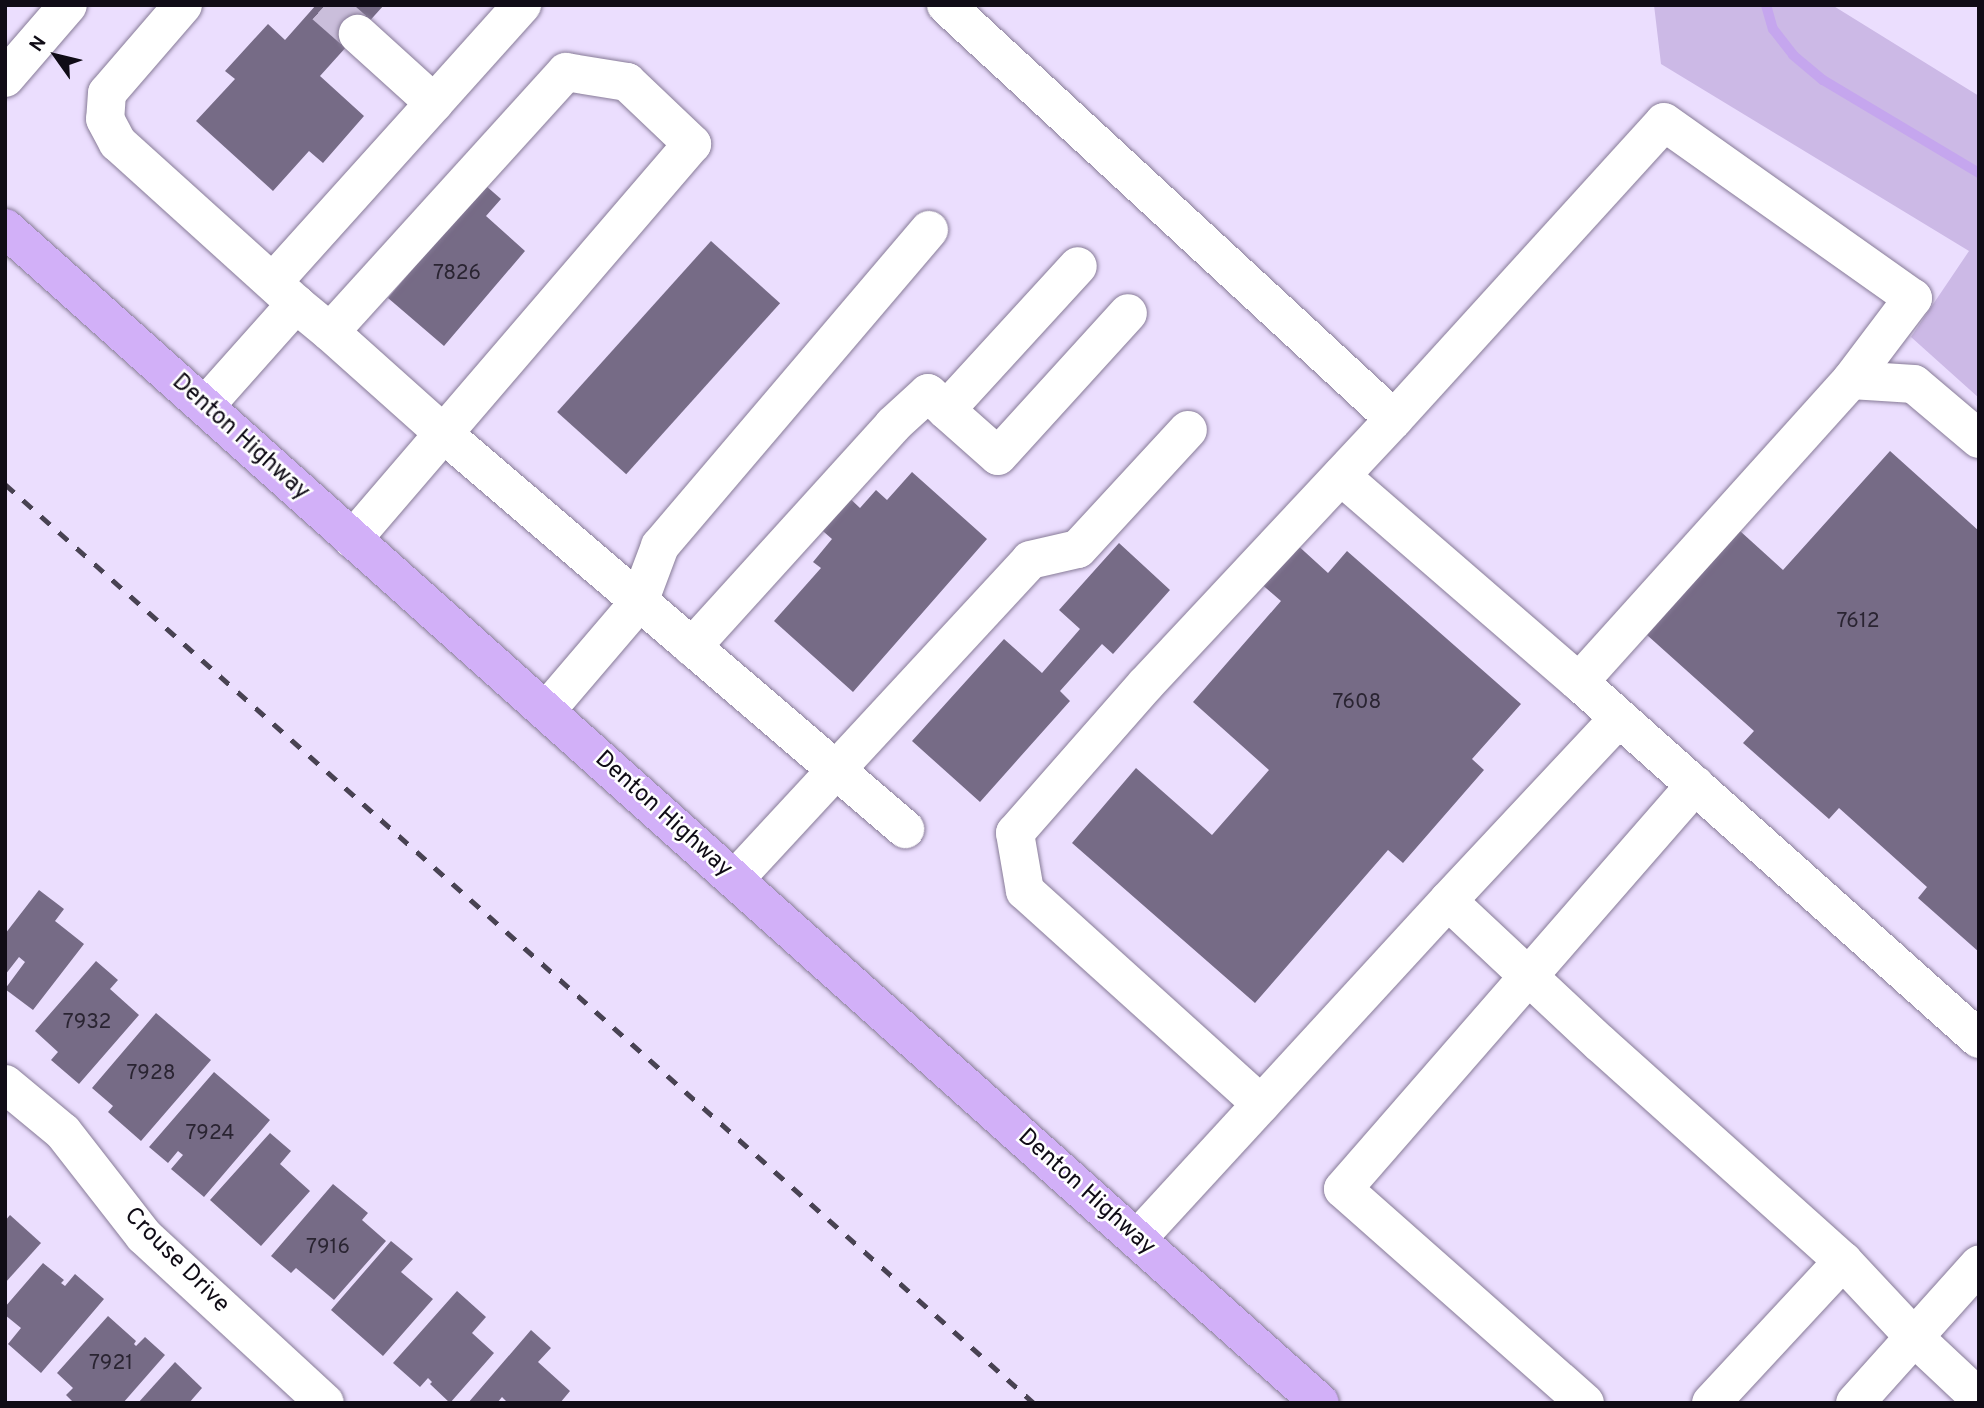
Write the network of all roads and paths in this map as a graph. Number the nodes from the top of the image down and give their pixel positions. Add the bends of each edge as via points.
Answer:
1 (68, 5) edge
2 (183, 5) edge
3 (522, 5) edge
4 (946, 5) edge
5 (358, 34) tunnel mouth
6 (5, 78) edge
7 (434, 103) junction
8 (5, 228) edge
9 (929, 230) dead end
10 (1078, 266) dead end
11 (285, 293) junction
12 (1128, 313) dead end
13 (330, 331) junction
14 (1851, 380) junction
15 (205, 406) junction
16 (946, 410) junction
17 (1394, 419) junction
18 (1188, 430) dead end
19 (445, 435) junction
20 (1979, 439) edge
21 (1341, 477) junction
22 (353, 538) junction
23 (639, 602) junction
24 (692, 647) junction
25 (1579, 682) junction
26 (545, 711) junction
27 (1619, 718) junction
28 (835, 771) junction
29 (1695, 785) junction
30 (905, 829) dead end
31 (734, 879) junction
32 (1448, 901) junction
33 (1529, 977) junction
34 (1979, 1039) edge
35 (5, 1084) edge
36 (1262, 1104) junction
37 (1137, 1239) junction
38 (1843, 1261) junction
39 (1979, 1265) edge
40 (1914, 1338) junction
41 (1979, 1398) edge
42 (325, 1403) edge
43 (1320, 1403) edge
44 (1585, 1403) edge
45 (1711, 1403) edge
46 (1855, 1403) edge

1 - 6 street
2 - 11 street via 107,93 105,119 118,142
3 - 7 street
4 - 17 street
5 - 7 street
7 - 11 street
8 - 15 main road, Denton Highway
9 - 23 street via 660,546
10 - 16 street
11 - 13 street
11 - 15 street
12 - 16 street via 998,456
13 - 19 street
13 - 19 street via 566,72 627,82 692,144
14 - 17 street via 1913,298 1664,122
14 - 20 street via 1914,384
14 - 25 street
15 - 22 main road, Denton Highway
16 - 24 street via 928,393 893,425
17 - 21 street
18 - 28 street via 1078,549 1030,560
19 - 22 street
19 - 23 street
21 - 25 street
21 - 36 street via 1146,684 1014,833 1025,891
22 - 26 main road, Denton Highway
23 - 24 street
23 - 26 street
24 - 28 street
25 - 27 street
26 - 31 main road, Denton Highway
27 - 29 street
27 - 32 street
28 - 30 street
28 - 31 street
29 - 33 street
29 - 34 street
31 - 37 main road, Denton Highway
32 - 33 street
32 - 36 street
33 - 38 street
33 - 44 street via 1343,1189
35 - 42 street, Crouse Drive via 63,1132 144,1236
36 - 37 street
37 - 43 main road, Denton Highway
38 - 40 street
38 - 45 street
39 - 40 street
40 - 41 street
40 - 46 street

